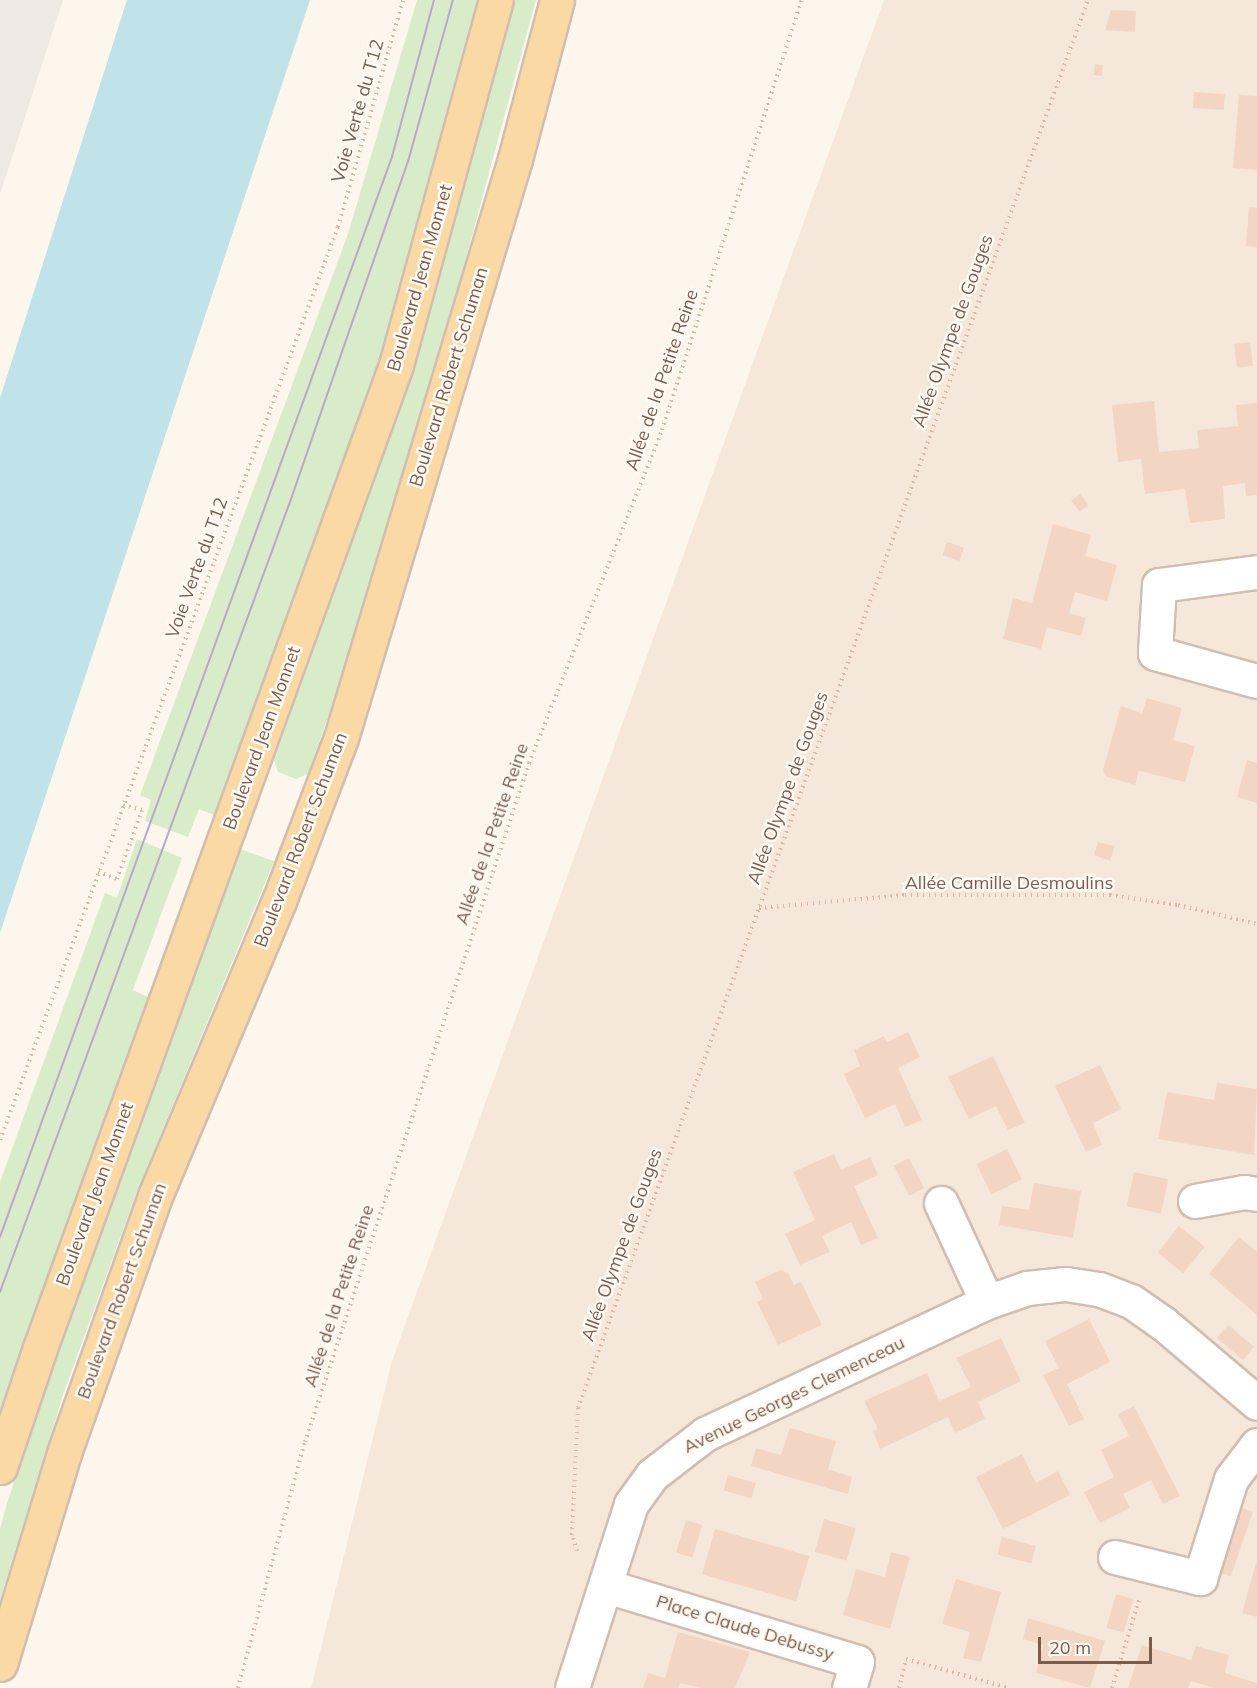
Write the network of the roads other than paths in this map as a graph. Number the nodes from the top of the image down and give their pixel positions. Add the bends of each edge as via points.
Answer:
1 (496, 0) edge
2 (557, 0) edge
3 (1257, 572) edge
4 (1257, 681) edge
5 (1257, 1194) edge
6 (1195, 1201) dead end
7 (941, 1203) dead end
8 (987, 1302) junction
9 (1257, 1403) edge
10 (1257, 1445) edge
11 (0, 1467) edge
12 (1115, 1557) dead end
13 (606, 1586) junction
14 (0, 1664) edge
15 (572, 1688) edge
16 (849, 1688) edge

1 - 11 main road, Boulevard Jean Monnet via 396,364
2 - 14 main road, Boulevard Robert Schuman via 515,159 341,738 279,901 155,1196 64,1453
3 - 4 street via 1159,585 1155,653
5 - 6 street via 1244,1192
7 - 8 street
8 - 9 street, Avenue Georges Clemenceau via 1027,1288 1066,1284 1099,1288 1131,1301 1164,1324
8 - 13 street, Avenue Georges Clemenceau via 705,1434 677,1452 652,1475 631,1504
10 - 12 street via 1231,1479 1200,1578
13 - 15 street, Avenue Georges Clemenceau
13 - 16 street, Place Claude Debussy via 857,1662

